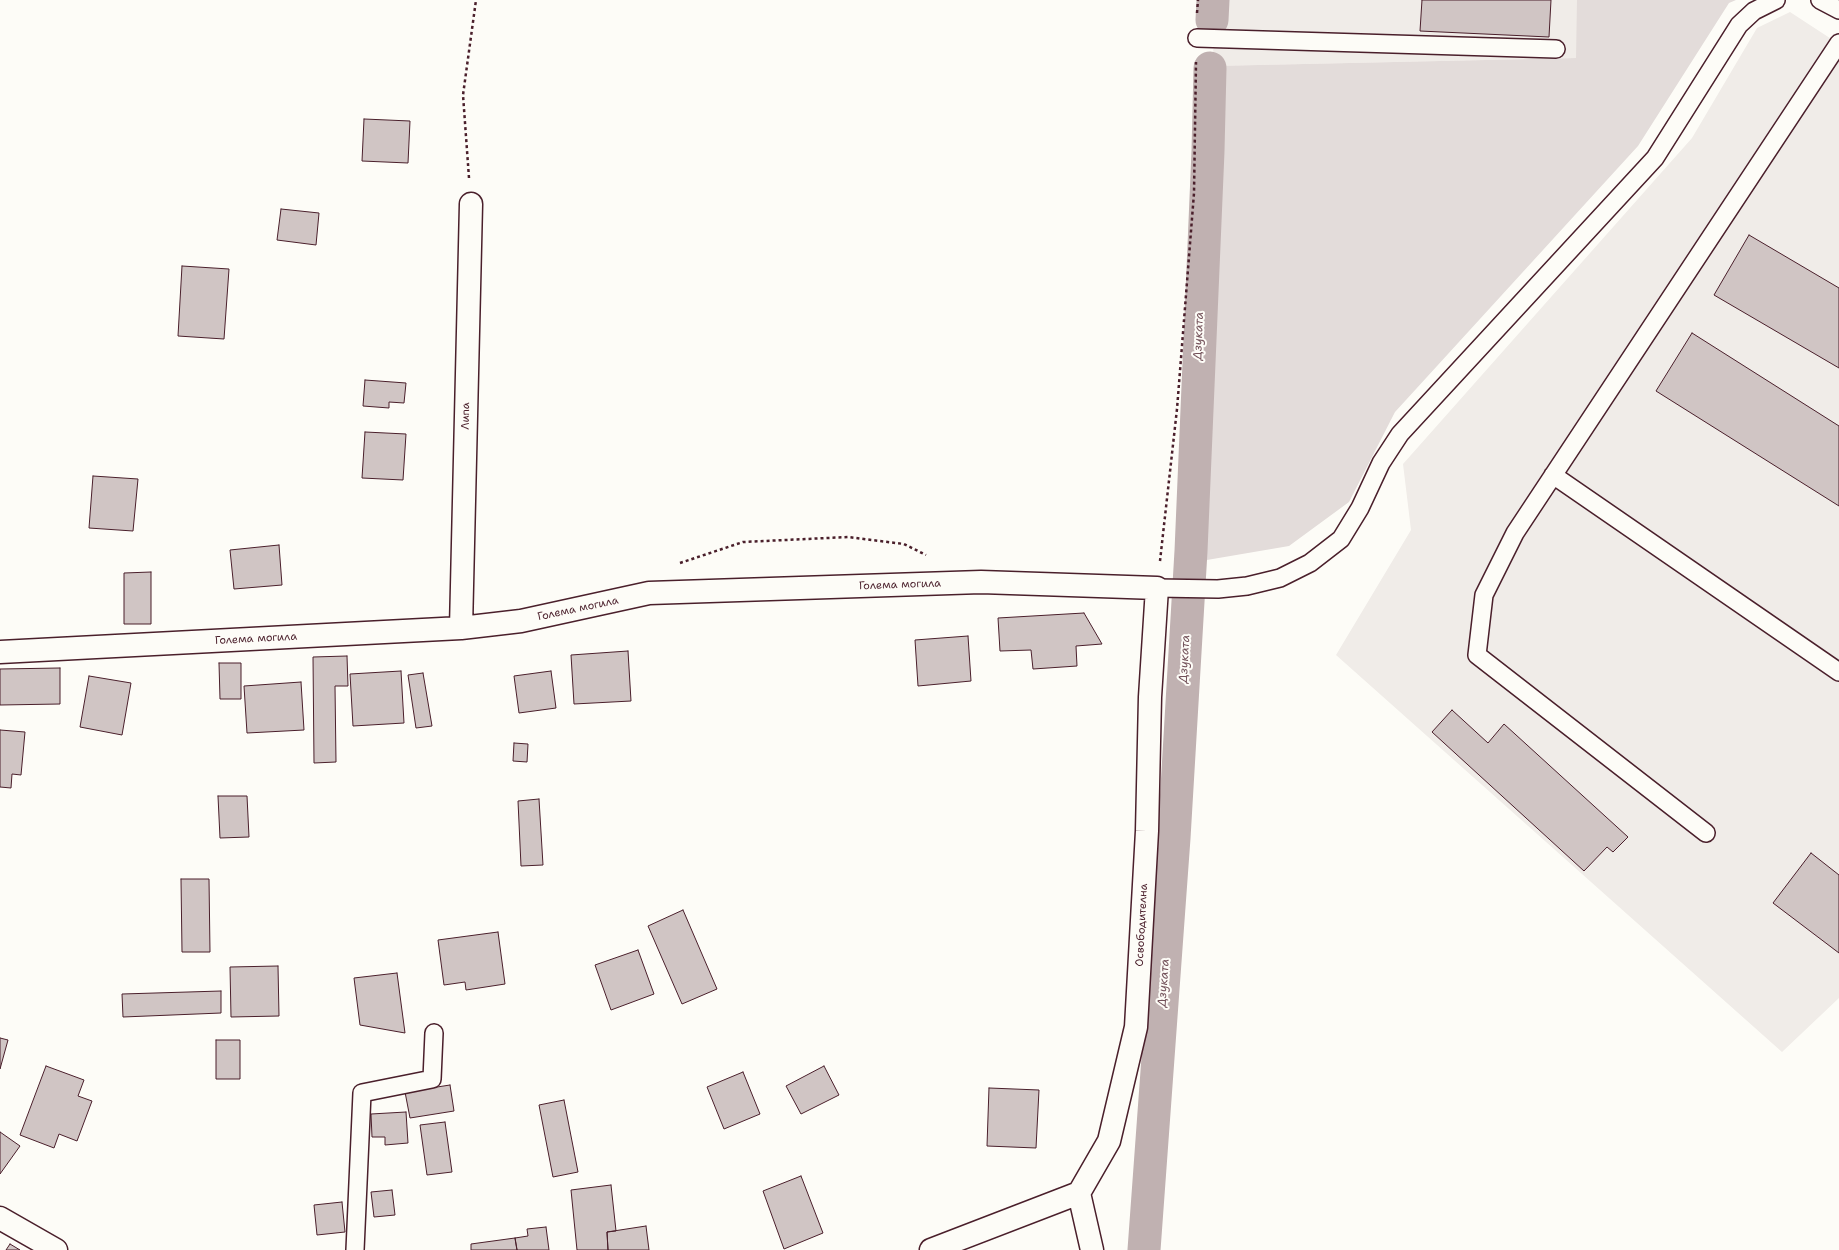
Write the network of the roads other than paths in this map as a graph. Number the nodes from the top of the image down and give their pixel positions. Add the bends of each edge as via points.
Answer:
1 (1776, 0) edge
2 (1820, 0) edge
3 (1839, 10) edge
4 (1197, 38) road end
5 (1839, 43) edge
6 (1556, 48) dead end
7 (471, 204) road end
8 (1553, 475) junction
9 (1166, 588) junction
10 (461, 628) junction
11 (0, 652) edge
12 (1839, 672) edge
13 (1706, 833) dead end
14 (434, 1033) dead end
15 (1079, 1193) junction
16 (0, 1218) edge
17 (56, 1250) edge
18 (355, 1250) edge
19 (931, 1250) edge
20 (1092, 1250) edge

1 - 9 lane via 1754,10 1738,25 1655,158 1400,434 1381,463 1342,539 1310,564 1280,578 1247,586 1218,589
2 - 3 lane
4 - 6 lane
5 - 8 lane
7 - 10 street, Липа
8 - 12 lane
8 - 13 lane via 1515,533 1484,595 1477,655
9 - 10 street, Голема могила via 981,582 649,593 522,621
9 - 15 street, Освободителна via 1150,697 1147,831 1136,1027 1109,1141
10 - 11 street, Голема могила
14 - 18 lane via 432,1080 362,1093
15 - 19 street
15 - 20 street
16 - 17 street

